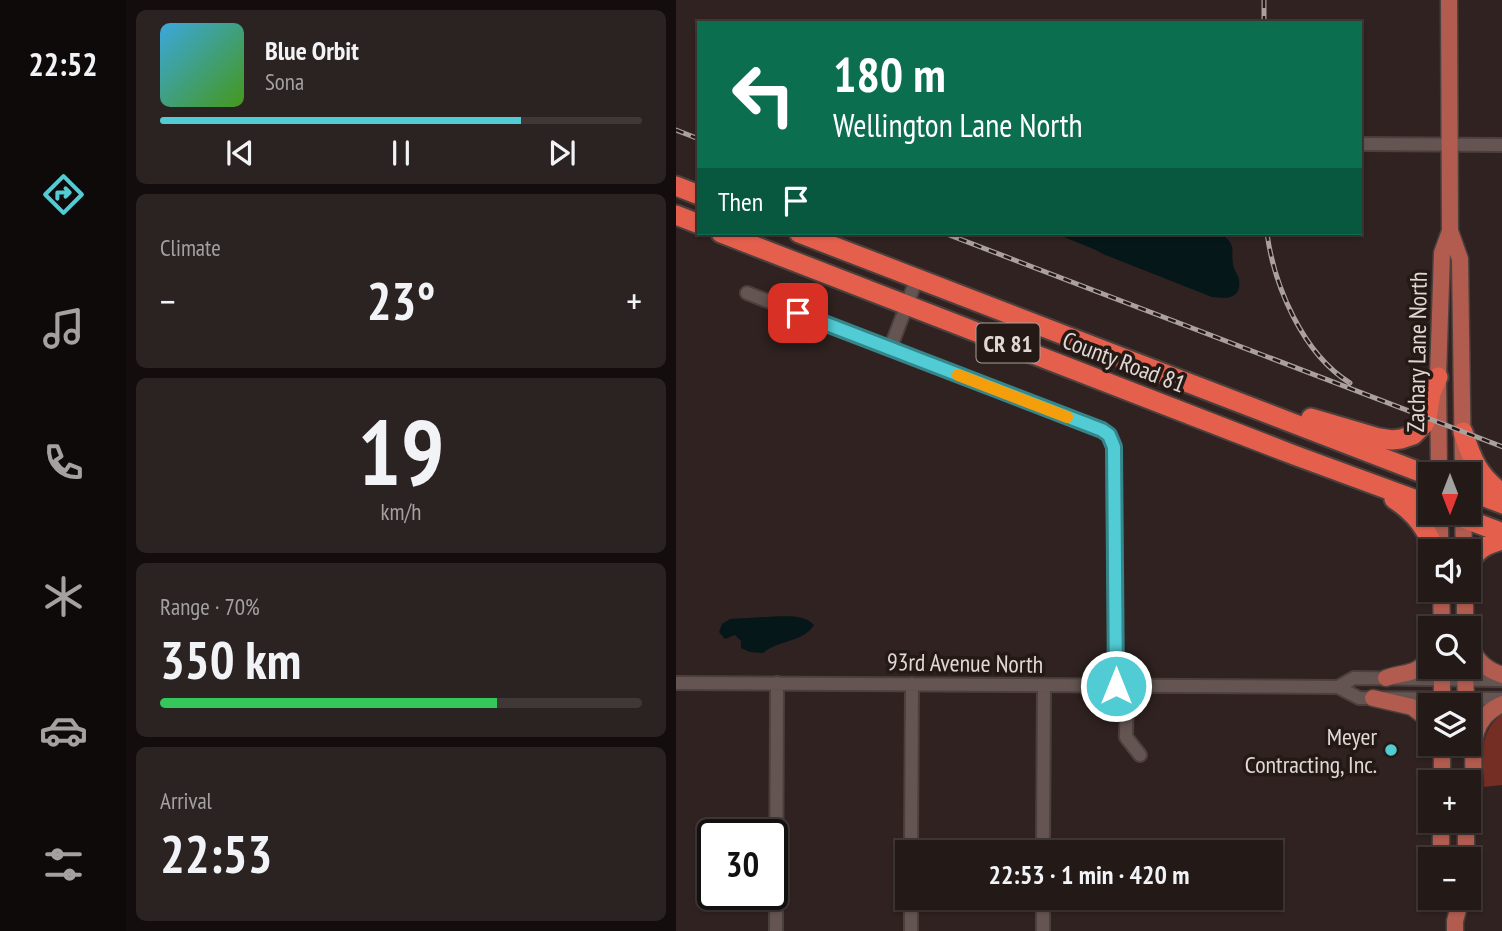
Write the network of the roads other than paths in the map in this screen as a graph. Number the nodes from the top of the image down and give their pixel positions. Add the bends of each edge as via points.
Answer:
1 (1449, 0) edge
2 (1362, 144) edge
3 (1450, 144) junction
4 (1503, 145) edge
5 (676, 186) edge
6 (697, 194) edge
7 (676, 215) edge
8 (697, 223) edge
9 (1450, 231) junction
10 (726, 235) edge
11 (803, 235) edge
12 (918, 278) junction
13 (747, 293) dead end
14 (907, 304) junction
15 (890, 349) junction
16 (1438, 377) junction
17 (1210, 392) junction
18 (1463, 432) junction
19 (1294, 454) junction
20 (1439, 462) edge
21 (1463, 462) edge
22 (1418, 470) edge
23 (1503, 494) edge
24 (1481, 496) edge
25 (1418, 500) edge
26 (1503, 504) edge
27 (1481, 524) edge
28 (1503, 533) edge
29 (1431, 539) edge
30 (1503, 540) edge
31 (1481, 548) edge
32 (1481, 663) edge
33 (1418, 668) edge
34 (1418, 675) edge
35 (1481, 675) edge
36 (1503, 677) edge
37 (1386, 678) junction
38 (676, 682) edge
39 (777, 683) junction
40 (912, 684) junction
41 (1044, 685) junction
42 (1121, 686) junction
43 (1338, 687) junction
44 (1372, 698) junction
45 (1418, 701) edge
46 (1503, 701) edge
47 (1481, 702) edge
48 (1418, 712) edge
49 (1140, 755) dead end
50 (1474, 770) edge
51 (911, 840) edge
52 (1043, 840) edge
53 (911, 910) edge
54 (1043, 910) edge
55 (776, 931) edge
56 (911, 931) edge
57 (1043, 931) edge

1 - 3 main road, Zachary Lane North
2 - 3 street
3 - 4 street
3 - 9 main road, Zachary Lane North
5 - 6 highway
7 - 8 highway
9 - 16 main road, Zachary Lane North via 1441,253
9 - 18 main road, Zachary Lane North via 1460,259
10 - 14 highway, County Road 81 / CR 81
11 - 12 highway, County Road 81 / CR 81
12 - 14 street
12 - 17 highway, County Road 81 / CR 81
13 - 15 street
14 - 15 street
14 - 19 highway, County Road 81 / CR 81
15 - 42 street via 1109,435 1114,447
16 - 17 highway via 1424,425 1400,439 1379,438
16 - 20 main road, Zachary Lane North
17 - 22 highway, County Road 81 / CR 81
18 - 21 main road, Zachary Lane North
18 - 23 highway via 1482,477
19 - 25 highway, County Road 81 / CR 81
19 - 29 highway via 1394,499 1416,516
24 - 26 highway
27 - 28 highway
30 - 31 highway
32 - 36 main road
33 - 37 main road
34 - 37 street, 93rd Avenue North
35 - 36 street, 93rd Avenue North
37 - 43 street, 93rd Avenue North via 1354,678
38 - 39 street, 93rd Avenue North
39 - 40 street, 93rd Avenue North
39 - 55 street
40 - 41 street, 93rd Avenue North
40 - 51 street
41 - 42 street, 93rd Avenue North
41 - 52 street
42 - 43 street, 93rd Avenue North
42 - 49 street via 1126,737
43 - 44 street, 93rd Avenue North via 1359,698
44 - 45 street, 93rd Avenue North
44 - 48 main road
46 - 47 street, 93rd Avenue North
46 - 50 main road via 1477,727
53 - 56 street
54 - 57 street

